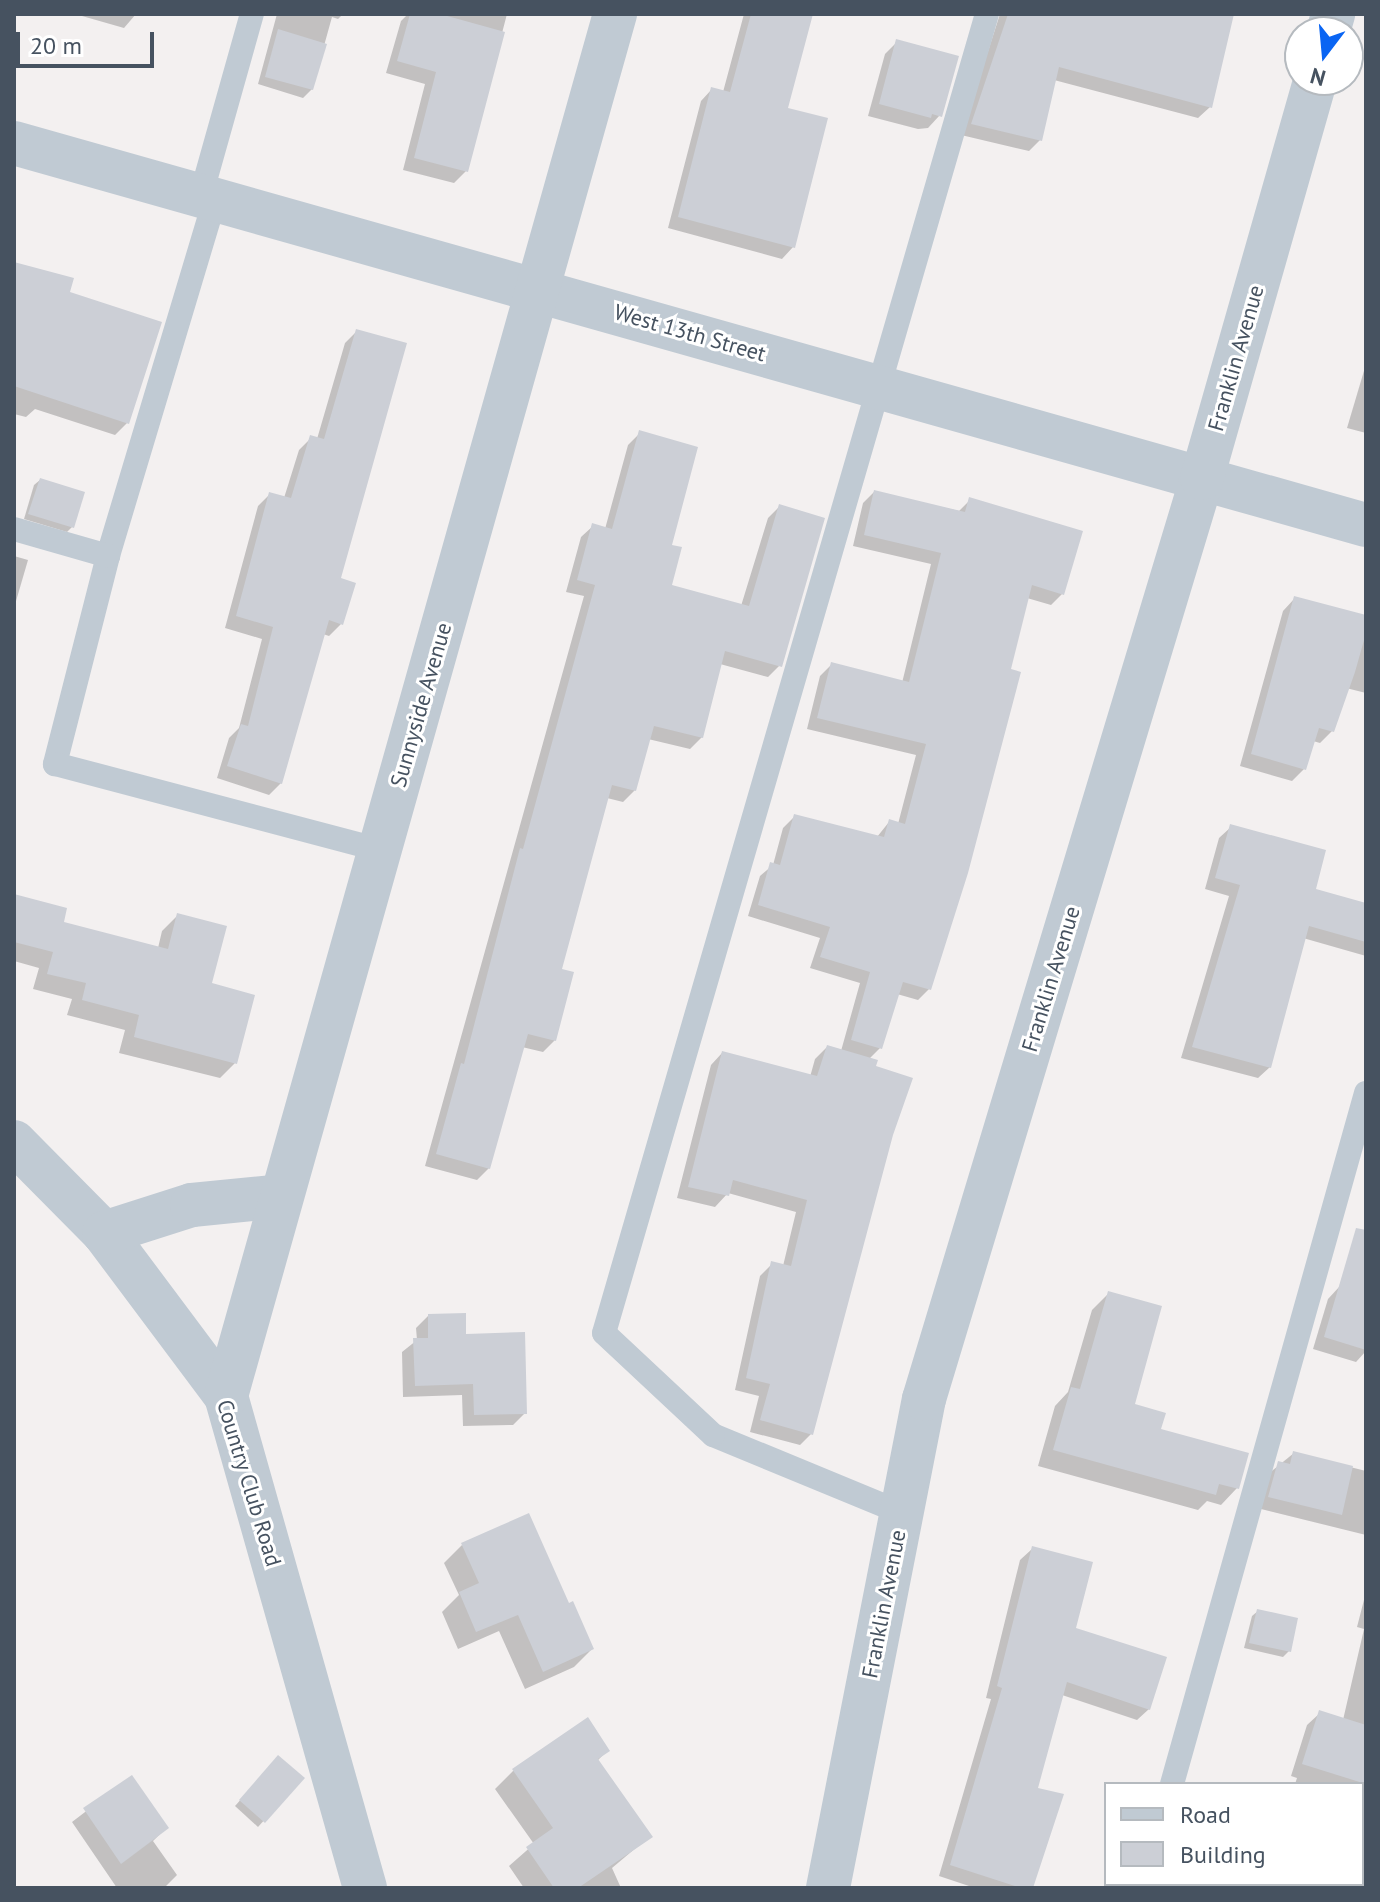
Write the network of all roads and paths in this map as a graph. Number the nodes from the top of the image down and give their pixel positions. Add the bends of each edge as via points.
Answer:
1 (252, 14) edge
2 (615, 14) edge
3 (987, 14) edge
4 (1310, 96) edge
5 (14, 143) edge
6 (208, 197) junction
7 (537, 290) junction
8 (881, 387) junction
9 (1202, 478) junction
10 (1366, 525) edge
11 (14, 529) edge
12 (108, 556) junction
13 (380, 850) junction
14 (1366, 1093) edge
15 (14, 1142) edge
16 (282, 1196) junction
17 (104, 1233) junction
18 (226, 1396) junction
19 (902, 1513) junction
20 (1173, 1782) edge
21 (365, 1888) edge
22 (828, 1888) edge

1 - 6 lane
2 - 7 street, Sunnyside Avenue
3 - 8 lane
4 - 9 street, Franklin Avenue
5 - 6 street, West 13th Street
6 - 7 street, West 13th Street
6 - 12 lane
7 - 8 street, West 13th Street
7 - 13 street, Sunnyside Avenue
8 - 9 street, West 13th Street
8 - 19 lane via 604,1333 713,1435
9 - 10 street, West 13th Street
9 - 19 street, Franklin Avenue via 924,1399
11 - 12 lane
12 - 13 lane via 55,764
13 - 16 street, Sunnyside Avenue
14 - 20 lane
15 - 17 street, Country Club Road
16 - 17 street via 192,1205
16 - 18 street, Sunnyside Avenue
17 - 18 street, Country Club Road
18 - 21 street, Country Club Road
19 - 22 street, Franklin Avenue

